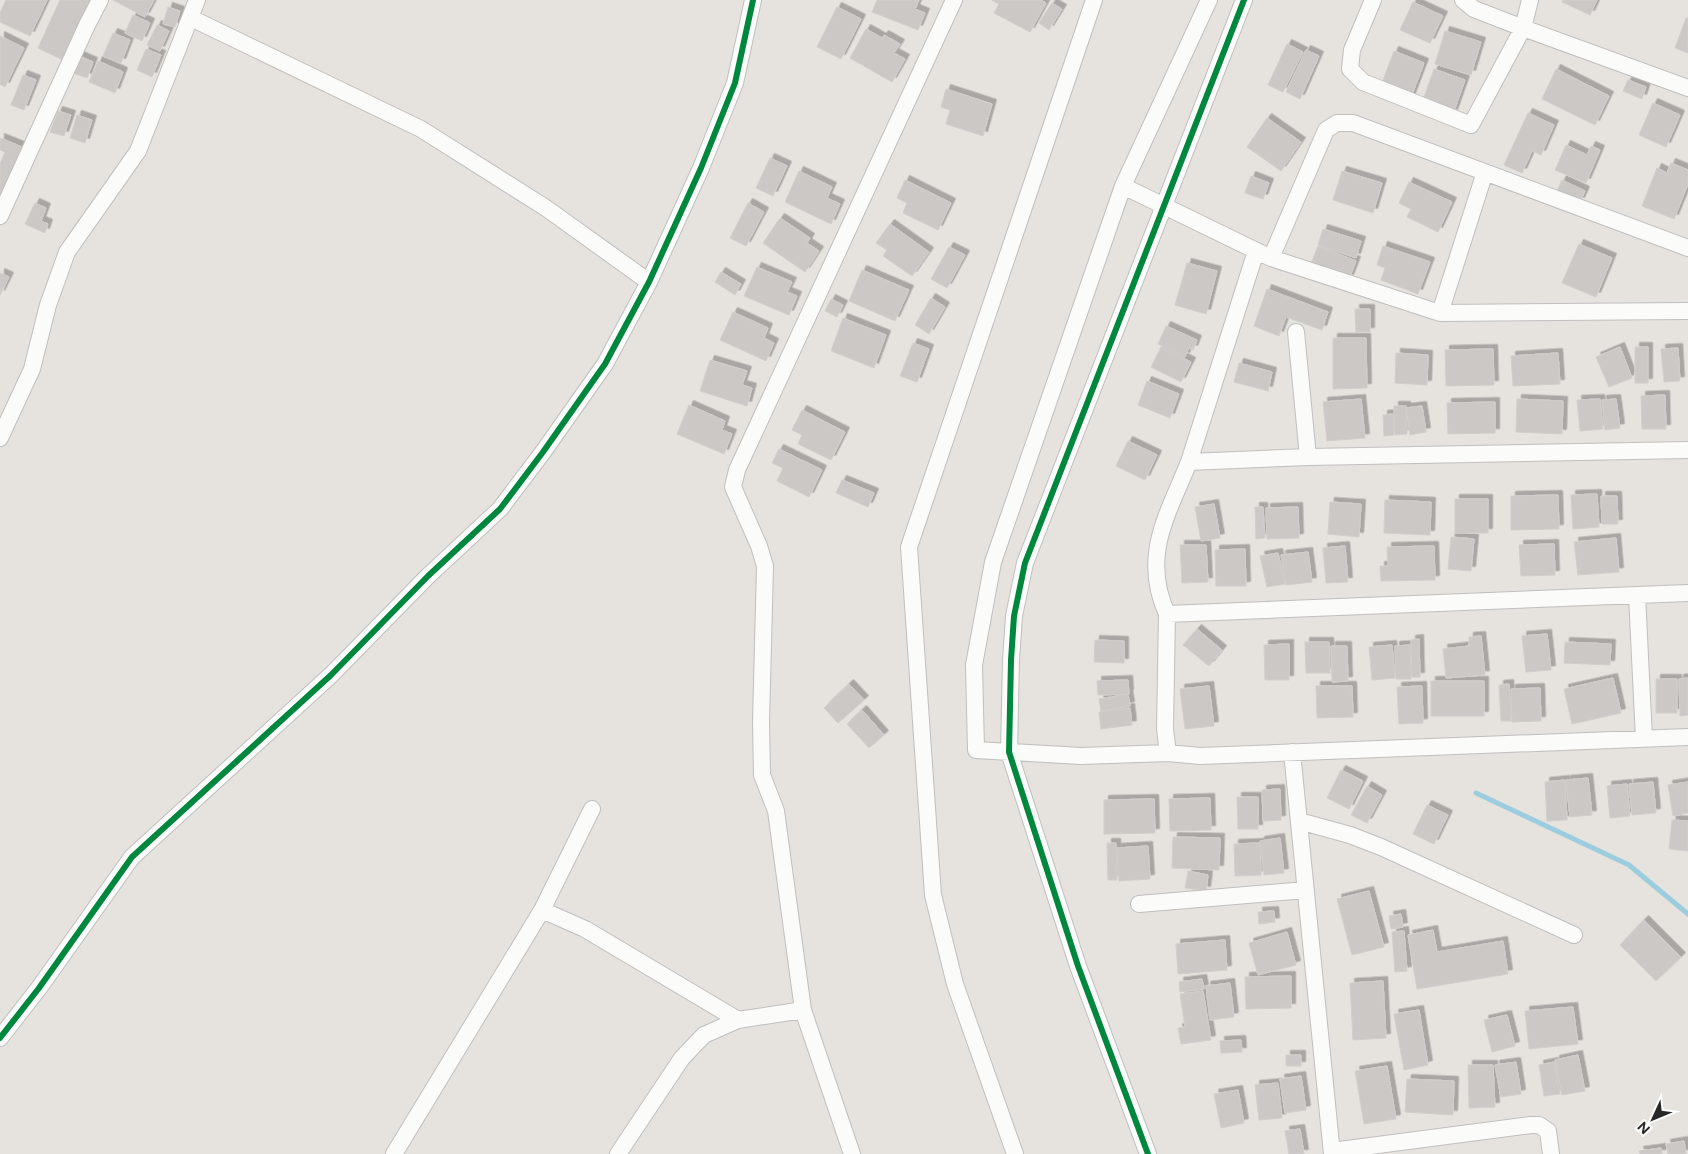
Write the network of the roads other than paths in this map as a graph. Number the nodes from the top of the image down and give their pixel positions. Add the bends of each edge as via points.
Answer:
1 (100, 0) edge
2 (197, 0) edge
3 (753, 0) edge
4 (954, 0) edge
5 (1094, 0) edge
6 (1209, 0) edge
7 (1244, 0) edge
8 (1374, 0) edge
9 (1463, 0) edge
10 (1530, 0) edge
11 (191, 18) junction
12 (1523, 28) junction
13 (1688, 88) edge
14 (1485, 172) junction
15 (1123, 186) junction
16 (1164, 204) junction
17 (0, 216) edge
18 (1688, 248) edge
19 (1264, 254) junction
20 (649, 282) junction
21 (1688, 311) edge
22 (1440, 313) junction
23 (1296, 332) dead end
24 (0, 438) edge
25 (1688, 450) edge
26 (1308, 457) junction
27 (1189, 462) junction
28 (1688, 593) edge
29 (1637, 595) junction
30 (1167, 614) junction
31 (1688, 737) edge
32 (1644, 739) junction
33 (1010, 752) junction
34 (1292, 752) junction
35 (1168, 753) junction
36 (592, 809) dead end
37 (1299, 821) junction
38 (1306, 890) junction
39 (1139, 904) dead end
40 (542, 910) junction
41 (1574, 935) dead end
42 (803, 1010) junction
43 (738, 1020) junction
44 (0, 1038) edge
45 (1011, 1153) edge
46 (1332, 1153) edge
47 (394, 1154) edge
48 (618, 1154) edge
49 (852, 1154) edge
50 (1148, 1154) edge
51 (1551, 1154) edge

1 - 17 street
2 - 11 street
3 - 20 street via 734,83 701,168
4 - 42 street via 736,470 733,487 765,566 762,775 776,810
5 - 45 street via 908,547 933,895 955,984
6 - 15 street
7 - 16 street
8 - 12 street via 1352,50 1350,69 1363,82 1471,125
9 - 12 street via 1474,9
10 - 12 street
11 - 20 street via 420,129 546,208
11 - 24 street via 138,151 67,252 48,306 32,369
12 - 13 street
14 - 18 street
14 - 19 street via 1353,123 1337,123 1326,130
14 - 22 street
15 - 16 street
15 - 33 street via 993,562 974,665 976,750
16 - 19 street
16 - 33 street via 1025,564 1013,625
19 - 22 street
19 - 27 street
20 - 44 street via 605,364 500,509 428,576 331,675 132,857
21 - 22 street
23 - 26 street
25 - 26 street
26 - 27 street
27 - 30 street via 1157,539 1156,575
28 - 29 street
29 - 30 street
29 - 32 street
30 - 35 street via 1165,729
31 - 32 street
32 - 34 street
33 - 35 street via 1081,756
33 - 50 street via 1078,966
34 - 35 street via 1200,756
34 - 37 street
36 - 40 street
37 - 38 street
37 - 41 street via 1381,847
38 - 39 street
38 - 46 street
40 - 43 street via 585,929
40 - 47 street
42 - 43 street
42 - 49 street
43 - 48 street via 704,1036 682,1058
46 - 51 street via 1531,1124 1548,1131

